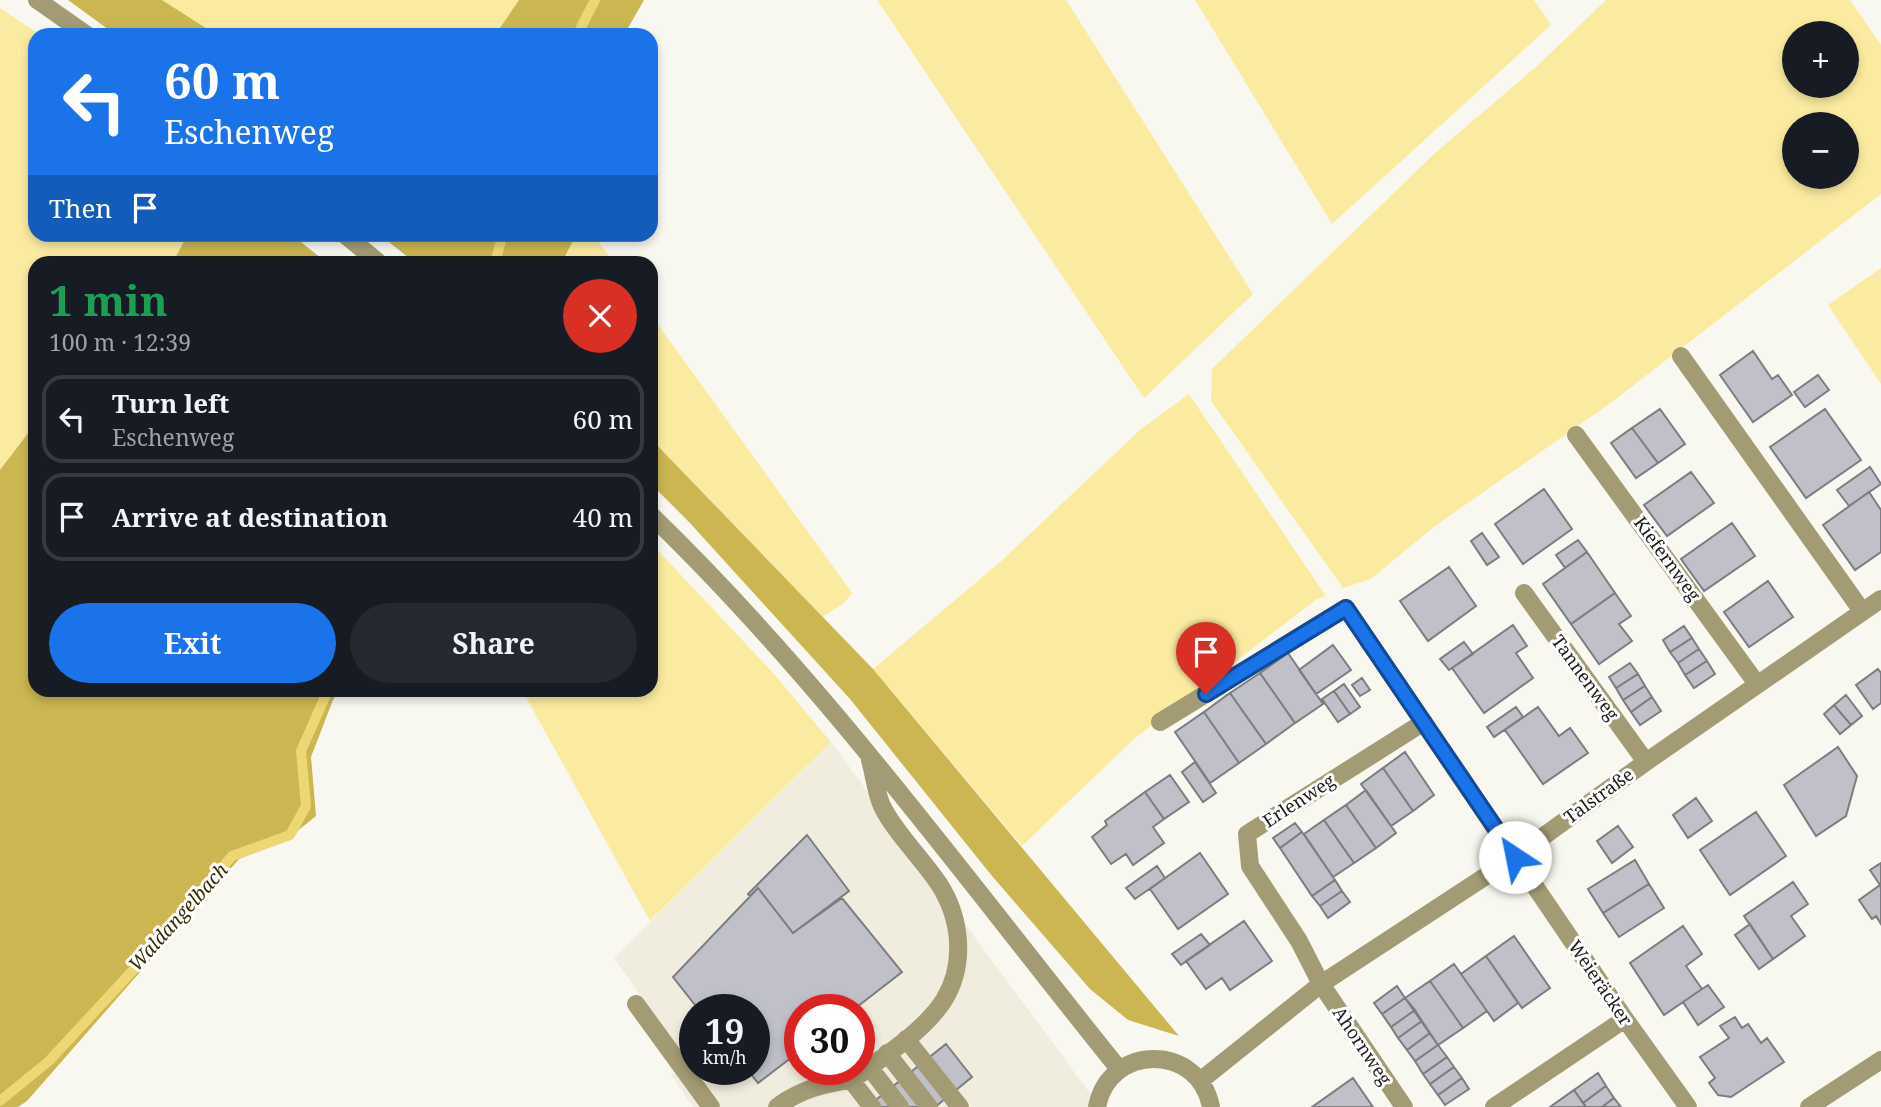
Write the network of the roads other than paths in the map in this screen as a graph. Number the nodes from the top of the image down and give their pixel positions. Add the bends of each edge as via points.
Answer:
1 (37, 0) edge
2 (77, 28) edge
3 (354, 242) edge
4 (371, 256) edge
5 (1681, 356) dead end
6 (1576, 435) dead end
7 (658, 522) edge
8 (1524, 593) dead end
9 (1881, 599) edge
10 (1862, 611) junction
11 (1757, 684) junction
12 (1160, 722) dead end
13 (1424, 722) junction
14 (869, 753) junction
15 (1646, 762) junction
16 (1515, 857) junction
17 (1321, 984) junction
18 (636, 1003) dead end
19 (1625, 1019) junction
20 (906, 1038) junction
21 (887, 1053) junction
22 (1881, 1060) edge
23 (875, 1064) edge
24 (1119, 1069) junction
25 (875, 1074) edge
26 (1200, 1081) junction
27 (825, 1085) edge
28 (855, 1085) edge
29 (711, 1107) edge
30 (777, 1107) edge
31 (872, 1107) edge
32 (900, 1107) edge
33 (929, 1107) edge
34 (960, 1107) edge
35 (1097, 1107) edge
36 (1211, 1107) edge
37 (1404, 1107) edge
38 (1494, 1107) edge
39 (1688, 1107) edge
40 (1809, 1107) edge

1 - 2 street
3 - 4 street
5 - 10 street
6 - 11 street, Kiefernweg
7 - 14 street via 706,568
8 - 15 street, Tannenweg
9 - 10 street, Talstraße
10 - 11 street, Talstraße
11 - 15 street, Talstraße
12 - 13 street, Weieräcker via 1346,608
13 - 16 street, Weieräcker
13 - 17 street, Erlenweg via 1247,834 1250,866
14 - 20 street via 882,806 940,886 953,910 960,946 944,999
14 - 24 street
15 - 16 street, Talstraße
16 - 17 street, Talstraße
16 - 19 street, Weieräcker
17 - 26 street, Talstraße
17 - 37 street, Ahornweg
18 - 29 street
19 - 38 street
19 - 39 street, Weieräcker
20 - 21 street
20 - 34 street
21 - 23 street
21 - 33 street
22 - 40 street
24 - 26 street via 1135,1061 1171,1060
24 - 35 street via 1107,1082
25 - 32 street
26 - 36 street
27 - 30 street via 788,1098
28 - 31 street

